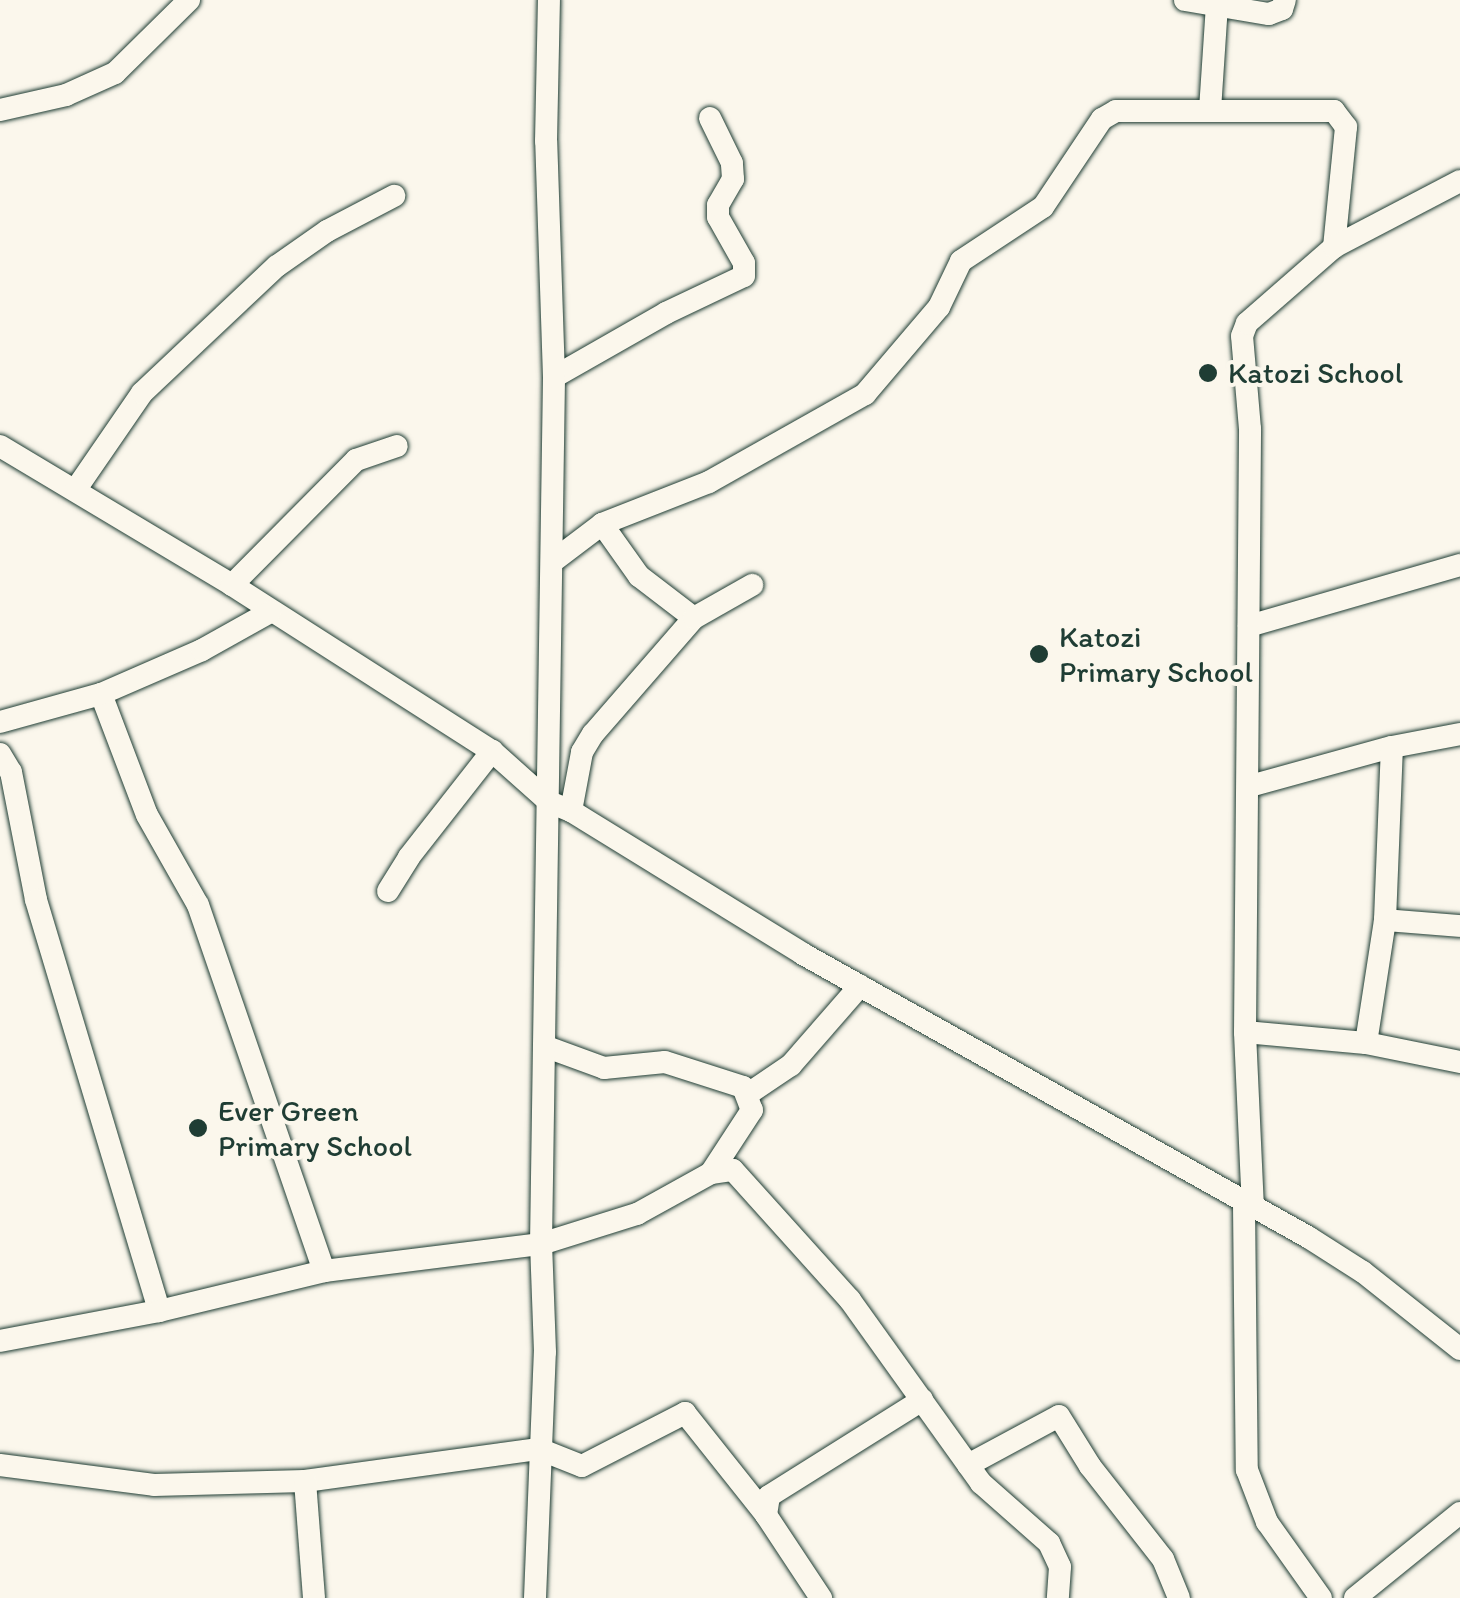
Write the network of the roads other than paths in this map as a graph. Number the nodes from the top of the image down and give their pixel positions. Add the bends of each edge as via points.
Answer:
1 (189, 0) edge
2 (549, 0) edge
3 (1185, 0) edge
4 (1284, 0) edge
5 (1218, 6) junction
6 (0, 110) edge
7 (1210, 110) junction
8 (710, 118) dead end
9 (1460, 181) edge
10 (394, 196) dead end
11 (1334, 247) junction
12 (554, 377) junction
13 (0, 446) edge
14 (397, 446) dead end
15 (76, 489) junction
16 (602, 524) junction
17 (552, 562) junction
18 (1460, 565) edge
19 (752, 585) dead end
20 (232, 586) junction
21 (270, 612) junction
22 (694, 618) junction
23 (1249, 626) junction
24 (101, 694) junction
25 (0, 722) edge
26 (1460, 734) edge
27 (1392, 747) junction
28 (492, 751) junction
29 (0, 754) edge
30 (1250, 786) junction
31 (548, 802) junction
32 (571, 811) junction
33 (388, 891) dead end
34 (1385, 920) junction
35 (1460, 926) edge
36 (860, 986) junction
37 (1246, 1032) junction
38 (1366, 1043) junction
39 (544, 1046) junction
40 (1460, 1062) edge
41 (748, 1094) junction
42 (711, 1173) junction
43 (1249, 1207) junction
44 (541, 1244) junction
45 (324, 1271) junction
46 (159, 1311) junction
47 (0, 1341) edge
48 (1460, 1349) edge
49 (922, 1400) junction
50 (539, 1450) junction
51 (0, 1465) edge
52 (968, 1465) junction
53 (305, 1481) junction
54 (1460, 1513) edge
55 (766, 1514) junction
56 (314, 1598) edge
57 (535, 1598) edge
58 (821, 1598) edge
59 (1058, 1598) edge
60 (1179, 1598) edge
61 (1321, 1598) edge
62 (1355, 1598) edge

1 - 6 street via 115,73 66,95
2 - 12 street
3 - 5 street
4 - 5 street via 1270,14
5 - 7 street
7 - 11 street via 1319,109 1340,116 1346,127
7 - 16 street via 1108,114 1043,207 961,261 939,308 865,394 709,482
8 - 12 street via 732,163 718,217 744,263 744,276
9 - 11 street
10 - 15 street via 276,266 142,392
11 - 23 street via 1247,324 1242,336 1250,429
12 - 17 street
13 - 15 street
14 - 20 street via 356,460
15 - 20 street
16 - 17 street
16 - 22 street via 639,576
17 - 31 street
18 - 23 street
19 - 22 street
20 - 21 street
21 - 24 street
21 - 28 street
22 - 32 street via 592,734
23 - 30 street
24 - 25 street
24 - 45 street via 142,804 198,905
26 - 27 street
27 - 30 street
27 - 34 street
28 - 31 street
28 - 33 street
29 - 46 street via 10,772 28,872
30 - 37 street
31 - 32 street
31 - 39 street
32 - 36 street
34 - 35 street
34 - 38 street
36 - 41 street via 782,1073
36 - 43 street
37 - 38 street
37 - 43 street
38 - 40 street
39 - 41 street via 611,1070 649,1061 684,1066
39 - 44 street
41 - 42 street via 752,1110
42 - 44 street via 637,1214
42 - 49 street via 733,1170 810,1252
43 - 48 street via 1363,1272
43 - 61 street via 1246,1470 1268,1522
44 - 45 street
44 - 50 street via 545,1352
45 - 46 street
46 - 47 street
49 - 52 street
49 - 55 street via 769,1496
50 - 53 street
50 - 55 street via 589,1465 685,1413
50 - 57 street
51 - 53 street via 154,1485
52 - 59 street via 995,1499 1050,1543 1060,1567
52 - 60 street via 1059,1416 1163,1559
53 - 56 street
54 - 62 street
55 - 58 street

